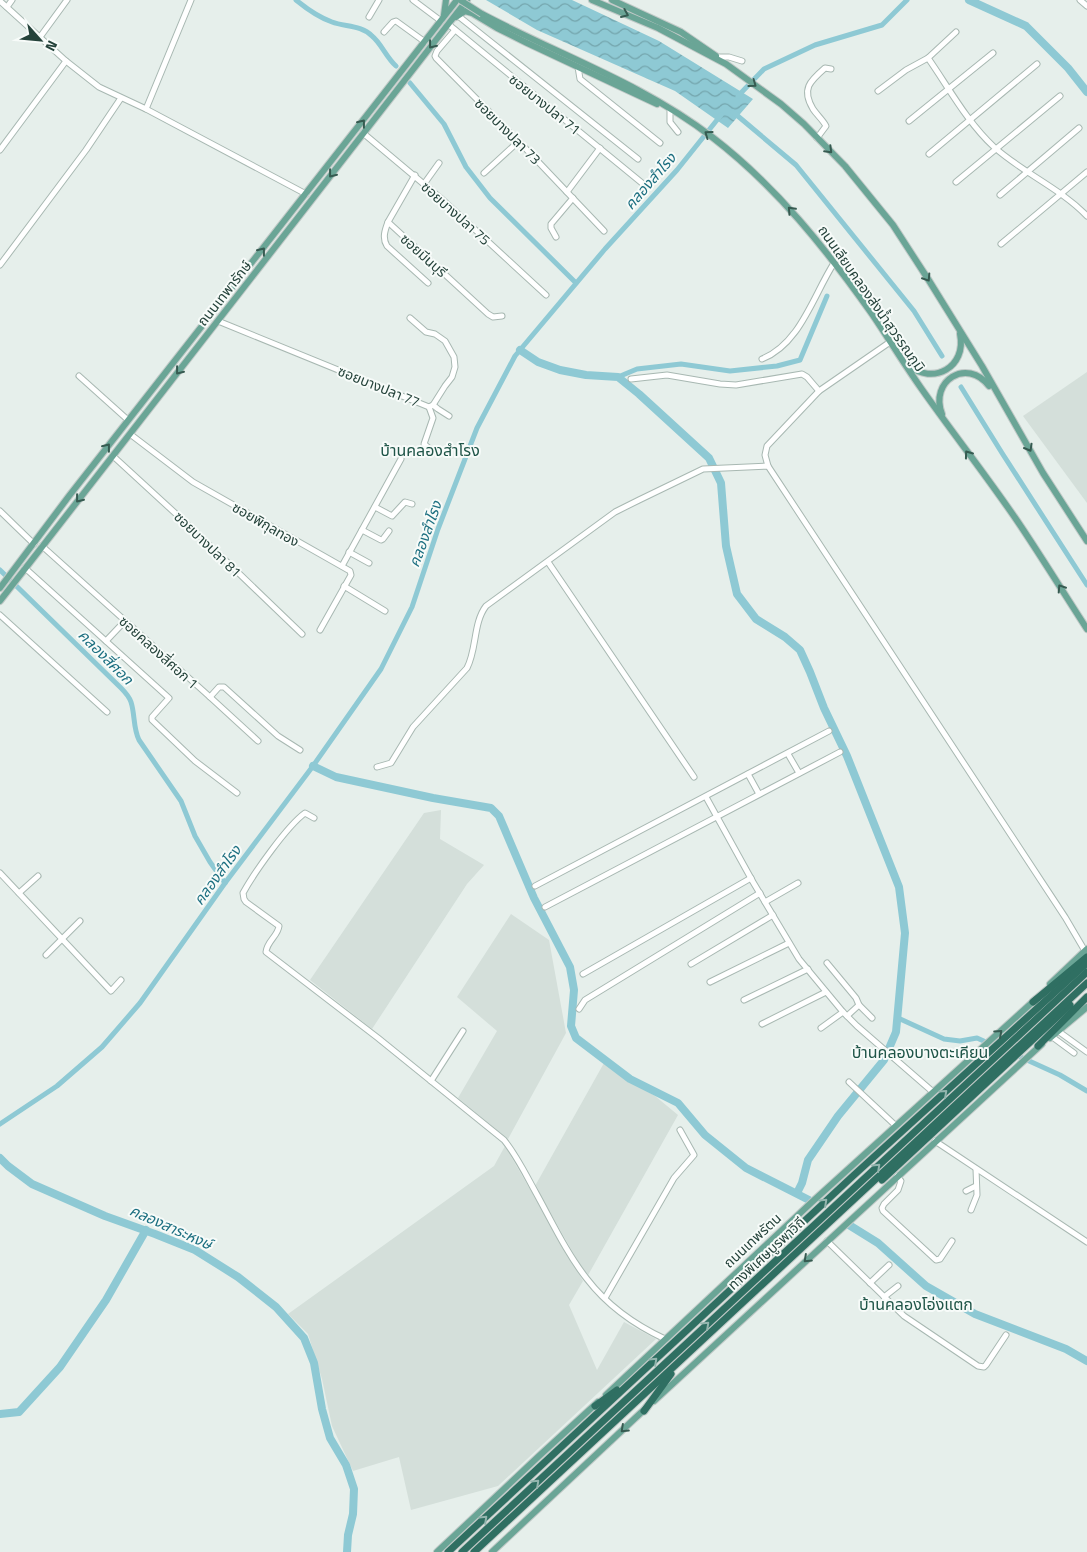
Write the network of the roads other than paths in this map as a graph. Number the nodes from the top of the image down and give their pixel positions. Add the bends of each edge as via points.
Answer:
1 (12, 0) edge
2 (67, 0) edge
3 (191, 0) edge
4 (379, 0) edge
5 (413, 0) edge
6 (446, 0) edge
7 (467, 0) edge
8 (592, 0) edge
9 (612, 0) edge
10 (1080, 0) edge
11 (0, 1) edge
12 (458, 2) edge
13 (1087, 6) edge
14 (7, 7) junction
15 (457, 16) junction
16 (369, 17) dead end
17 (446, 21) junction
18 (455, 30) junction
19 (384, 32) dead end
20 (956, 32) dead end
21 (40, 36) junction
22 (425, 42) junction
23 (993, 53) dead end
24 (718, 57) junction
25 (928, 58) junction
26 (66, 61) junction
27 (742, 61) dead end
28 (725, 64) junction
29 (1037, 64) dead end
30 (578, 67) junction
31 (832, 69) dead end
32 (950, 88) junction
33 (878, 91) dead end
34 (1060, 96) dead end
35 (121, 98) junction
36 (146, 109) junction
37 (675, 111) junction
38 (909, 121) dead end
39 (970, 121) junction
40 (1079, 128) dead end
41 (678, 132) dead end
42 (363, 134) junction
43 (817, 138) junction
44 (518, 141) junction
45 (660, 143) dead end
46 (600, 148) junction
47 (996, 148) junction
48 (0, 150) edge
49 (930, 154) dead end
50 (638, 159) dead end
51 (439, 163) dead end
52 (1027, 172) junction
53 (1087, 172) edge
54 (484, 173) dead end
55 (414, 175) junction
56 (956, 182) dead end
57 (642, 183) dead end
58 (424, 184) junction
59 (567, 192) junction
60 (306, 194) junction
61 (1060, 194) junction
62 (1000, 195) dead end
63 (573, 198) junction
64 (1087, 216) edge
65 (388, 222) junction
66 (604, 231) dead end
67 (556, 237) dead end
68 (1001, 244) dead end
69 (834, 263) junction
70 (0, 265) edge
71 (428, 283) dead end
72 (546, 295) dead end
73 (502, 316) dead end
74 (410, 318) dead end
75 (218, 320) junction
76 (956, 324) junction
77 (890, 342) junction
78 (187, 346) junction
79 (194, 351) junction
80 (762, 359) dead end
81 (901, 359) junction
82 (79, 376) dead end
83 (631, 379) dead end
84 (819, 391) junction
85 (431, 406) junction
86 (1006, 410) junction
87 (449, 416) dead end
88 (128, 420) junction
89 (947, 424) junction
90 (130, 434) junction
91 (431, 450) dead end
92 (113, 456) junction
93 (401, 459) dead end
94 (768, 466) junction
95 (412, 504) dead end
96 (375, 508) junction
97 (0, 511) edge
98 (362, 530) junction
99 (389, 531) dead end
100 (1087, 540) edge
101 (34, 544) junction
102 (42, 546) junction
103 (350, 552) junction
104 (548, 562) junction
105 (369, 563) dead end
106 (342, 566) junction
107 (26, 568) junction
108 (344, 586) junction
109 (1, 587) edge
110 (0, 601) edge
111 (385, 611) dead end
112 (0, 615) edge
113 (125, 621) junction
114 (1087, 629) edge
115 (320, 630) dead end
116 (302, 634) dead end
117 (106, 641) junction
118 (210, 697) junction
119 (107, 712) dead end
120 (829, 731) dead end
121 (258, 741) dead end
122 (300, 750) dead end
123 (840, 752) dead end
124 (788, 754) junction
125 (376, 767) dead end
126 (799, 773) junction
127 (748, 774) junction
128 (694, 777) dead end
129 (237, 793) dead end
130 (759, 794) junction
131 (706, 797) junction
132 (718, 815) junction
133 (314, 818) dead end
134 (0, 873) edge
135 (38, 876) dead end
136 (751, 878) junction
137 (798, 883) dead end
138 (535, 886) dead end
139 (19, 893) junction
140 (760, 893) junction
141 (765, 902) junction
142 (545, 907) dead end
143 (773, 915) junction
144 (80, 921) dead end
145 (62, 939) junction
146 (789, 942) junction
147 (1086, 952) edge
148 (46, 955) dead end
149 (827, 963) dead end
150 (1087, 963) edge
151 (691, 964) dead end
152 (808, 969) junction
153 (1087, 972) edge
154 (582, 974) dead end
155 (121, 980) dead end
156 (710, 982) dead end
157 (1087, 983) edge
158 (1087, 989) edge
159 (826, 992) junction
160 (1087, 997) edge
161 (744, 1000) dead end
162 (1033, 1002) joint
163 (859, 1005) junction
164 (1087, 1007) edge
165 (579, 1010) dead end
166 (845, 1014) junction
167 (872, 1018) dead end
168 (762, 1024) dead end
169 (821, 1028) dead end
170 (463, 1031) dead end
171 (1058, 1031) junction
172 (1052, 1036) junction
173 (1038, 1046) junction
174 (1074, 1052) dead end
175 (1087, 1052) edge
176 (431, 1081) junction
177 (849, 1082) dead end
178 (933, 1092) junction
179 (895, 1125) junction
180 (680, 1130) dead end
181 (935, 1141) junction
182 (976, 1169) junction
183 (897, 1176) junction
184 (976, 1186) junction
185 (966, 1191) dead end
186 (971, 1210) dead end
187 (827, 1241) junction
188 (952, 1241) dead end
189 (1087, 1242) edge
190 (889, 1266) dead end
191 (870, 1283) junction
192 (898, 1286) dead end
193 (884, 1296) junction
194 (605, 1298) junction
195 (1006, 1335) dead end
196 (665, 1339) junction
197 (674, 1370) junction
198 (640, 1374) junction
199 (595, 1406) junction
200 (644, 1411) junction
201 (437, 1552) edge
202 (448, 1552) edge
203 (462, 1552) edge
204 (474, 1552) edge
205 (480, 1552) edge
206 (492, 1552) edge

1 - 14 street
2 - 21 street
3 - 36 street
4 - 16 street
5 - 17 street, ซอยบางปลา 71
6 - 17 main road
7 - 12 main road, ถนนเทพารักษ์, bridge
8 -> 28 main road via 658,28
9 - 24 main road via 681,32
10 - 13 street
11 - 14 street
12 - 17 main road, ถนนเทพารักษ์
12 - 37 main road, ถนนเลียบคลองส่งน้ำสุวรรณภูมิ, bridge via 632,85
14 - 21 street
15 - 17 main road
15 - 30 main road via 466,11 472,13
15 - 50 street
17 - 18 street, ซอยบางปลา 71
17 - 22 main road, ถนนเทพารักษ์
17 -> 42 main road, ถนนเทพารักษ์
18 - 44 street, ซอยบางปลา 73 via 437,51 436,58
18 - 46 street, ซอยบางปลา 71
19 - 22 street via 396,21
20 - 25 street
21 - 26 street
60 -> 22 main road, ถนนเทพารักษ์
23 - 32 street
24 - 27 street
24 - 28 main road
25 - 32 street
25 - 33 street
26 - 35 street via 99,87
26 - 48 street
28 -> 43 main road via 781,104
29 - 39 street
30 - 37 main road
30 - 45 street via 580,80
31 - 43 street via 827,67 807,89 809,102 826,126
32 - 38 street
32 - 39 street
34 - 47 street
35 - 36 street
35 - 70 street
36 - 60 street
37 - 41 street via 670,122
69 -> 37 main road, ถนนเลียบคลองส่งน้ำสุวรรณภูมิ via 799,219 735,156
39 - 47 street
39 - 49 street
40 - 52 street
42 - 55 street, ซอยบางปลา 75
42 -> 75 main road, ถนนเทพารักษ์
43 -> 76 main road via 845,166 893,225
44 - 54 street
44 - 59 street, ซอยบางปลา 73
46 - 57 street, ซอยบางปลา 71
46 - 59 street
47 - 52 street
47 - 56 street
51 - 58 street
52 - 61 street
52 - 62 street
53 - 61 street
55 - 58 street, ซอยบางปลา 75
55 - 65 street, ซอยมีนบุรี
58 - 72 street, ซอยบางปลา 75
59 - 63 street, ซอยบางปลา 73
78 -> 60 main road, ถนนเทพารักษ์
61 - 64 street
61 - 68 street
63 - 66 street, ซอยบางปลา 73
63 - 67 street via 551,224
65 - 71 street via 384,242
65 - 73 street, ซอยมีนบุรี via 488,314
69 - 77 main road, ถนนเลียบคลองส่งน้ำสุวรรณภูมิ
69 - 80 street via 802,322 786,343
74 - 85 street, ซอยบางปลา 77 via 426,332 445,341 454,357 452,377
75 - 79 main road, ถนนเทพารักษ์
75 - 85 street, ซอยบางปลา 77
76 - 81 main road via 961,342 954,364 947,370 921,373
76 - 86 main road
77 - 81 main road, ถนนเลียบคลองส่งน้ำสุวรรณภูมิ
77 - 84 street
78 - 79 main road
78 - 88 main road, ถนนเทพารักษ์
79 -> 90 main road, ถนนเทพารักษ์
81 - 89 main road, ถนนเลียบคลองส่งน้ำสุวรรณภูมิ
82 - 88 street
83 - 84 street via 667,375 736,384 802,374
84 - 94 street via 768,446 765,455
85 - 87 street
85 - 91 street via 433,418 424,444
86 - 89 main road via 984,379 973,373 958,374 946,381 940,394 939,407
86 -> 100 main road
101 -> 88 main road, ถนนเทพารักษ์
114 -> 89 main road, ถนนเลียบคลองส่งน้ำสุวรรณภูมิ via 1022,528
90 - 92 main road, ถนนเทพารักษ์
90 - 106 street, ซอยพิกุลทอง via 193,482
92 -> 102 main road, ถนนเทพารักษ์
92 - 116 street, ซอยบางปลา 81
93 - 96 street
94 - 104 street via 703,469 616,512
94 - 147 street
95 - 96 street via 405,502 392,516
96 - 98 street
97 - 101 street
98 - 99 street via 381,540
98 - 103 street
101 - 109 main road, ถนนเทพารักษ์
102 - 107 main road, ถนนเทพารักษ์
102 - 113 street, ซอยคลองสี่ศอก 1
103 - 105 street
103 - 106 street
104 - 125 street via 486,606 467,668 413,727 391,764
104 - 128 street
106 - 108 street via 352,573
107 - 110 main road, ถนนเทพารักษ์
107 - 117 street
108 - 111 street
108 - 115 street
112 - 119 street
113 - 117 street
113 - 118 street, ซอยคลองสี่ศอก 1
117 - 129 street via 170,698 152,720 195,761
118 - 121 street
118 - 122 street, ซอยคลองสี่ศอก 1 via 219,687 224,687 278,736
120 - 124 street
123 - 126 street
124 - 126 street
124 - 127 street
126 - 130 street
127 - 130 street
127 - 131 street
130 - 132 street
131 - 132 street
131 - 138 street
132 - 136 street
132 - 142 street
133 - 176 street via 305,813 296,821 244,893 246,902 279,926 266,952
134 - 139 street
135 - 139 street
136 - 140 street
136 - 154 street
137 - 141 street
139 - 145 street
140 - 141 street
140 - 165 street via 585,1000
141 - 143 street
143 - 146 street
143 - 151 street
144 - 145 street
145 - 148 street
145 - 155 street via 111,991
146 - 152 street
146 - 156 street
147 - 162 highway
149 - 163 street
198 -> 150 highway, ถนนเทพรัตน
152 - 159 street
152 - 161 street
203 -> 153 highway, ทางพิเศษบูรพาวิถี
157 - 204 highway, ทางพิเศษบูรพาวิถี
158 - 197 highway
159 - 166 street
159 - 168 street
160 - 173 highway
178 -> 162 main road, ถนนเทพรัตน
163 - 166 street
163 - 167 street
164 - 171 main road
166 - 169 street
166 - 178 street
170 - 176 street
171 - 172 main road
171 - 175 street
172 - 173 main road
172 - 174 street
173 - 181 main road
176 - 194 street via 509,1147 583,1274
177 - 179 street
178 - 179 main road, ถนนเทพรัตน
179 - 196 main road, ถนนเทพรัตน
180 - 194 street via 694,1155 674,1178
181 - 182 street
181 - 183 main road
182 - 184 street
182 - 189 street
183 - 187 main road
183 - 188 street via 900,1186 885,1202 882,1211 936,1260
184 - 185 street
184 - 186 street via 976,1199
187 - 191 street
187 -> 200 main road
190 - 191 street
191 - 193 street
192 - 193 street
193 - 195 street via 904,1316 981,1367 986,1365
194 - 196 street via 637,1324
196 - 199 main road, ถนนเทพรัตน
197 - 200 highway
197 - 205 highway
198 - 199 highway
202 -> 198 highway, ถนนเทพรัตน
199 - 201 main road, ถนนเทพรัตน
200 -> 206 main road

